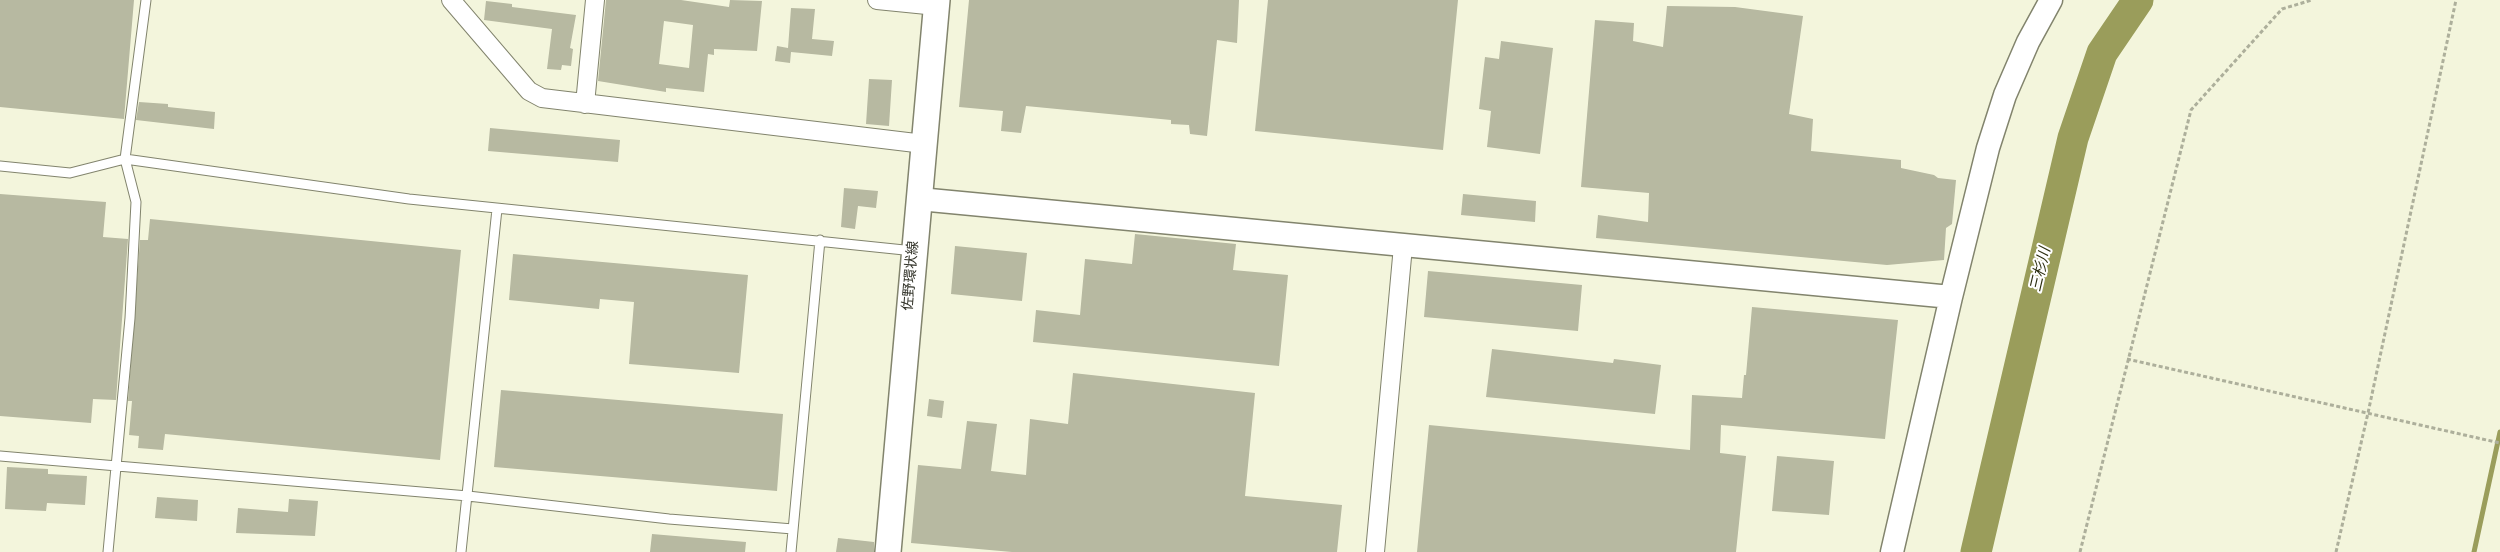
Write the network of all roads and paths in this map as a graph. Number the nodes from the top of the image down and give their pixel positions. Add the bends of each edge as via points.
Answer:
1 (146, 0) edge
2 (451, 0) edge
3 (595, 0) edge
4 (877, 0) edge
5 (2051, 0) edge
6 (2312, 0) edge
7 (2456, 0) edge
8 (937, 3) edge
9 (585, 104) junction
10 (924, 144) junction
11 (126, 159) junction
12 (0, 166) edge
13 (919, 199) junction
14 (497, 209) junction
15 (820, 240) junction
16 (1403, 246) junction
17 (915, 251) junction
18 (1951, 297) junction
19 (2127, 359) junction
20 (2368, 413) junction
21 (2500, 443) edge
22 (0, 456) edge
23 (118, 467) junction
24 (468, 496) junction
25 (793, 529) junction
26 (108, 552) edge
27 (461, 552) edge
28 (791, 552) edge
29 (888, 552) edge
30 (1375, 552) edge
31 (1892, 552) edge
32 (2080, 552) edge
33 (2336, 552) edge

1 - 11 lane
2 - 9 street via 529,91 542,98
3 - 9 street
4 - 8 street
5 - 18 street via 2028,42 2002,104
6 - 19 path via 2282,9 2191,110
7 - 20 path
8 - 10 main road, 佐野環状線
9 - 10 street
10 - 13 main road, 佐野環状線
11 - 12 lane via 70,173
11 - 14 lane via 409,200
11 - 23 lane via 136,202
13 - 16 street
13 - 17 main road, 佐野環状線
14 - 15 lane
14 - 24 lane
15 - 17 lane
15 - 25 lane
16 - 18 street
16 - 30 street
17 - 29 main road, 佐野環状線
18 - 31 street
19 - 20 path
19 - 32 path
20 - 21 path
20 - 33 path
22 - 23 lane
23 - 24 lane
23 - 26 lane
24 - 25 lane via 669,519
24 - 27 lane
25 - 28 lane

